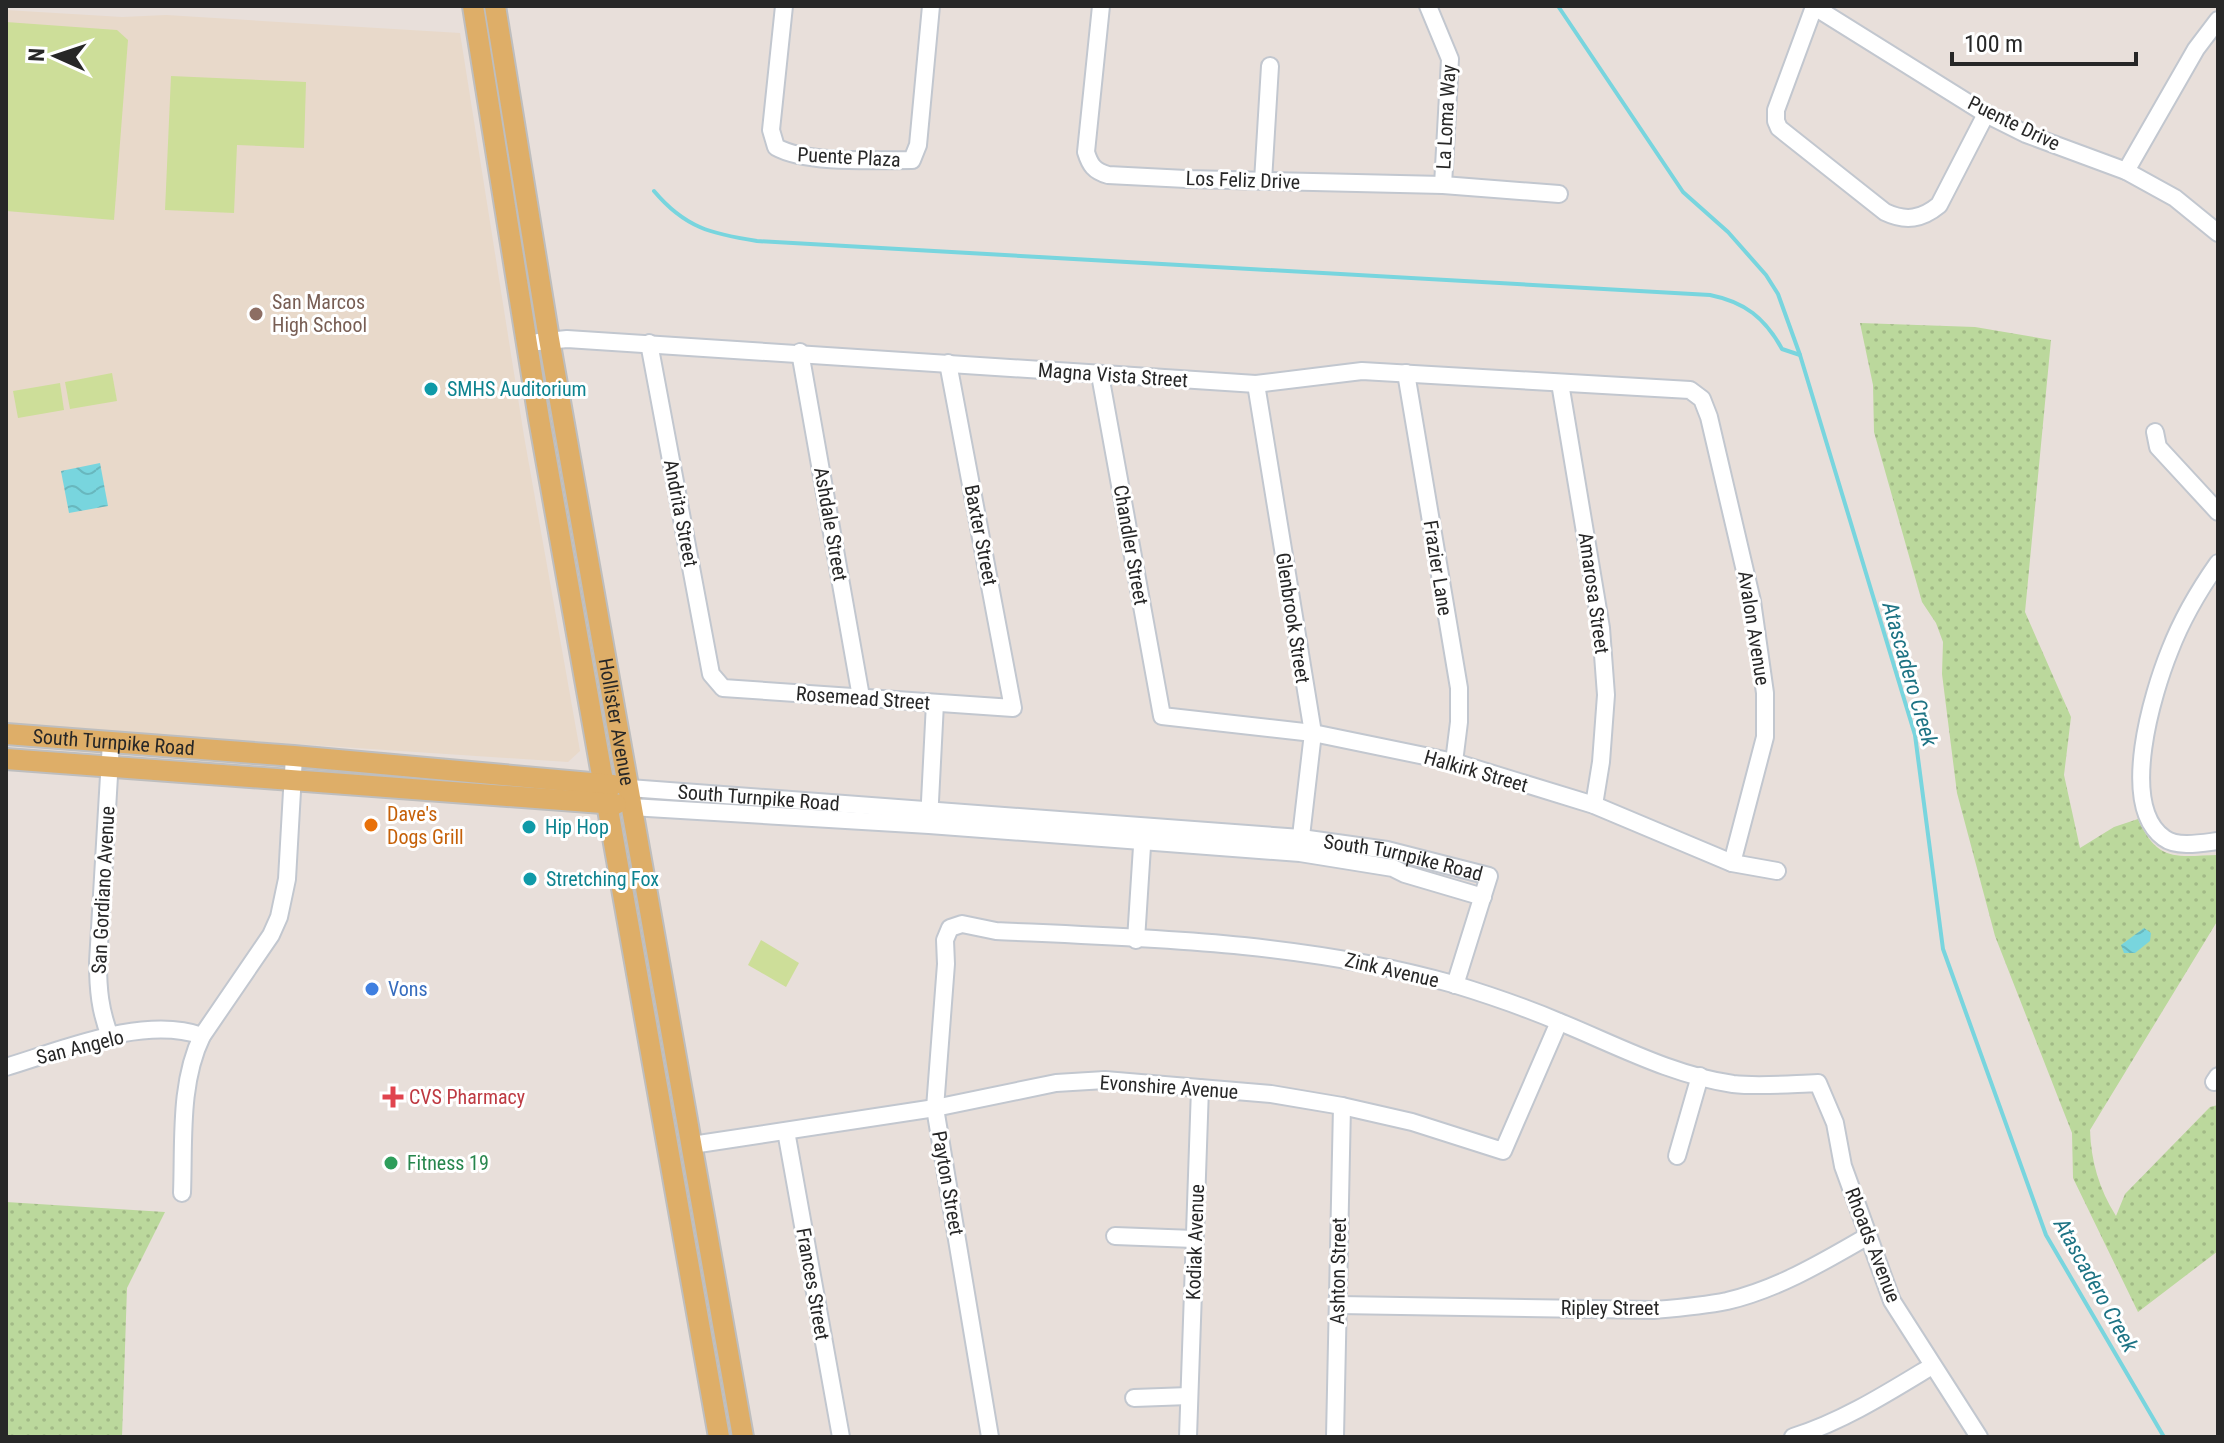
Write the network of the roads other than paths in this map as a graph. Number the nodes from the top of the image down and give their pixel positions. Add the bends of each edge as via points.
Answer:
1 (473, 6) edge
2 (495, 6) edge
3 (784, 6) edge
4 (931, 6) edge
5 (1101, 6) edge
6 (1428, 6) edge
7 (1814, 6) edge
8 (2218, 20) edge
9 (1270, 66) dead end
10 (1986, 114) junction
11 (2126, 171) junction
12 (1263, 181) junction
13 (1443, 185) junction
14 (1559, 194) dead end
15 (2218, 233) edge
16 (549, 339) junction
17 (649, 343) junction
18 (527, 344) junction
19 (800, 352) junction
20 (948, 363) junction
21 (1406, 373) junction
22 (1100, 375) junction
23 (1560, 383) junction
24 (1256, 384) junction
25 (1698, 395) joint
26 (2155, 432) dead end
27 (2218, 512) edge
28 (2218, 563) edge
29 (716, 681) joint
30 (861, 697) junction
31 (935, 703) junction
32 (1013, 708) joint
33 (1162, 716) joint
34 (1313, 733) junction
35 (6, 734) edge
36 (111, 742) junction
37 (294, 756) junction
38 (6, 759) edge
39 (1454, 762) junction
40 (109, 765) junction
41 (293, 779) junction
42 (605, 793) junction
43 (630, 797) junction
44 (1594, 805) junction
45 (929, 818) junction
46 (1143, 833) junction
47 (2218, 841) edge
48 (1300, 845) junction
49 (1732, 863) junction
50 (1777, 871) dead end
51 (950, 928) joint
52 (1136, 940) junction
53 (1455, 985) junction
54 (1559, 1022) junction
55 (110, 1036) junction
56 (202, 1036) junction
57 (6, 1067) edge
58 (1700, 1076) junction
59 (1818, 1083) joint
60 (1200, 1088) junction
61 (1342, 1106) junction
62 (935, 1108) junction
63 (786, 1131) junction
64 (692, 1145) junction
65 (1677, 1156) dead end
66 (182, 1193) dead end
67 (1115, 1236) dead end
68 (1868, 1236) junction
69 (1194, 1239) junction
70 (1338, 1305) junction
71 (1932, 1366) junction
72 (1189, 1396) junction
73 (1134, 1398) dead end
74 (1804, 1435) edge
75 (719, 1437) edge
76 (743, 1437) edge
77 (841, 1437) edge
78 (990, 1437) edge
79 (1188, 1437) edge
80 (1335, 1437) edge
81 (1979, 1437) edge

1 - 18 main road, Hollister Avenue
2 - 16 main road, Hollister Avenue
3 - 4 street, Puente Plaza via 773,151 916,164
5 - 12 street, Los Feliz Drive via 1084,168 1108,175
6 - 13 street, La Loma Way via 1450,59
7 - 10 street, Puente Drive
7 - 10 street via 1776,121 1885,212 1912,219 1939,205
8 - 11 street
9 - 12 street
10 - 11 street, Puente Drive
11 - 15 street, Puente Drive via 2175,198
12 - 13 street, Los Feliz Drive
13 - 14 street, Los Feliz Drive
16 - 17 street, Magna Vista Street
16 - 18 street, Magna Vista Street
16 - 43 main road, Hollister Avenue
17 - 19 street, Magna Vista Street
17 - 29 street, Andrita Street
18 - 42 main road, Hollister Avenue
19 - 20 street, Magna Vista Street
19 - 30 street, Ashdale Street
20 - 22 street, Magna Vista Street
20 - 32 street, Baxter Street
21 - 23 street, Magna Vista Street
21 - 24 street, Magna Vista Street via 1362,371
21 - 39 street, Frazier Lane via 1459,688
22 - 24 street, Magna Vista Street
22 - 33 street, Chandler Street
23 - 25 street, Magna Vista Street via 1669,388
23 - 44 street, Amarosa Street via 1601,628 1606,695
24 - 34 street, Glenbrook Street
25 - 49 street, Avalon Avenue via 1709,417 1752,601 1765,693 1765,737
26 - 27 street via 2158,447
28 - 47 street via 2170,649 2155,692 2140,779 2150,822 2165,840
29 - 30 street, Rosemead Street via 723,688
30 - 31 street, Rosemead Street
31 - 32 street, Rosemead Street
31 - 45 street
33 - 34 street, Halkirk Street
34 - 39 street, Halkirk Street
34 - 48 street, Glenbrook Street
35 - 36 main road, South Turnpike Road
36 - 37 main road, South Turnpike Road
36 - 40 street, San Gordiano Avenue
37 - 41 street
37 - 42 main road, South Turnpike Road
38 - 40 main road, South Turnpike Road
39 - 44 street, Halkirk Street
40 - 41 main road, South Turnpike Road
40 - 55 street, San Gordiano Avenue via 98,962 99,998
41 - 42 main road, South Turnpike Road
41 - 56 street via 287,879 279,917
42 - 43 main road, South Turnpike Road
42 - 75 main road, Hollister Avenue
43 - 45 street, South Turnpike Road
43 - 64 main road, Hollister Avenue
44 - 49 street, Halkirk Street
45 - 46 street, South Turnpike Road
46 - 48 street, South Turnpike Road
46 - 52 street
48 - 53 street, South Turnpike Road via 1401,853 1489,876
49 - 50 street, Halkirk Street
51 - 52 street, Zink Avenue via 962,924
51 - 62 street, Payton Street
52 - 53 street, Zink Avenue via 1322,954
53 - 54 street, Zink Avenue
54 - 58 street, Zink Avenue via 1649,1061
54 - 61 street, Evonshire Avenue via 1506,1156 1412,1122
55 - 56 street, San Angelo via 164,1030
55 - 57 street, San Angelo
56 - 66 street via 186,1097
58 - 59 street, Zink Avenue via 1734,1084
58 - 65 street
59 - 68 street, Rhoads Avenue
60 - 61 street, Evonshire Avenue
60 - 62 street, Evonshire Avenue via 1105,1080 1056,1083
60 - 69 street, Kodiak Avenue
61 - 70 street, Ashton Street
62 - 63 street, Evonshire Avenue
62 - 78 street, Payton Street
63 - 64 street, Evonshire Avenue
63 - 77 street, Frances Street
64 - 76 main road, Hollister Avenue
67 - 69 street
68 - 70 street, Ripley Street via 1759,1291 1686,1307
68 - 71 street, Rhoads Avenue via 1892,1301
69 - 72 street, Kodiak Avenue
70 - 80 street, Ashton Street
71 - 74 street
71 - 81 street, Rhoads Avenue
72 - 73 street
72 - 79 street, Kodiak Avenue

